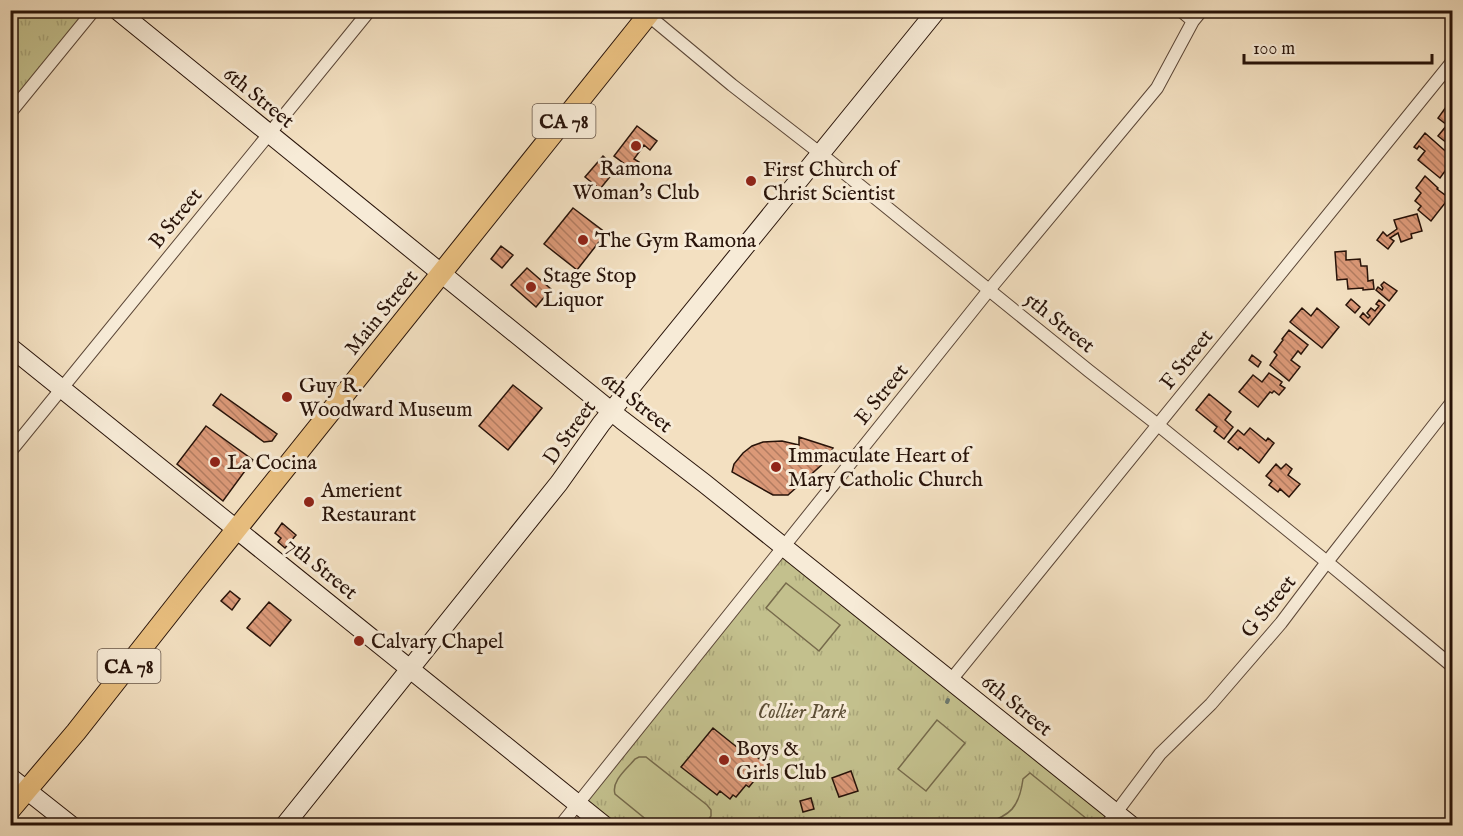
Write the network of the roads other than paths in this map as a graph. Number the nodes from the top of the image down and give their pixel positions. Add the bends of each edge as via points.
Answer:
1 (94, 10) edge
2 (117, 10) edge
3 (370, 10) edge
4 (936, 10) edge
5 (1180, 10) edge
6 (1202, 10) edge
7 (647, 12) edge
8 (1193, 21) junction
9 (1452, 62) edge
10 (10, 113) edge
11 (269, 134) junction
12 (821, 154) junction
13 (442, 274) junction
14 (990, 290) junction
15 (10, 347) edge
16 (62, 388) junction
17 (1452, 402) edge
18 (611, 411) junction
19 (1158, 425) junction
20 (10, 452) edge
21 (238, 529) junction
22 (784, 547) junction
23 (1327, 562) junction
24 (1452, 666) edge
25 (410, 668) junction
26 (951, 680) junction
27 (10, 777) edge
28 (26, 790) junction
29 (578, 804) junction
30 (10, 810) edge
31 (1111, 819) edge
32 (72, 825) edge
33 (285, 825) edge
34 (560, 825) edge
35 (605, 825) edge
36 (1132, 825) edge

1 - 10 street
2 - 11 street, 6th Street
3 - 11 street, B Street
4 - 12 street, D Street
5 - 8 street
6 - 8 street, E Street
7 - 12 street, 5th Street
7 - 13 main road, Main Street / CA 78
8 - 14 street, E Street via 1156,88
9 - 19 street, F Street
11 - 13 street, 6th Street
11 - 16 street, B Street
12 - 14 street, 5th Street
12 - 18 street, D Street
13 - 18 street, 6th Street
13 - 21 main road, Main Street / CA 78
14 - 19 street, 5th Street
14 - 22 street, E Street
15 - 16 street, 7th Street
16 - 20 street, B Street
16 - 21 street, 7th Street
17 - 23 street, G Street
18 - 22 street, 6th Street
18 - 25 street, D Street via 559,483
19 - 23 street, 5th Street
19 - 26 street, F Street
21 - 25 street, 7th Street
21 - 28 main road, Main Street / CA 78
22 - 26 street, 6th Street
22 - 29 street, E Street
23 - 24 street, 5th Street
23 - 31 street, G Street via 1211,704 1160,754
25 - 29 street, 7th Street
25 - 33 street, D Street
26 - 31 street, 6th Street
27 - 28 street
28 - 30 main road, Main Street / CA 78
28 - 32 street
29 - 34 street, E Street
29 - 35 street, 7th Street
31 - 36 street, 6th Street

